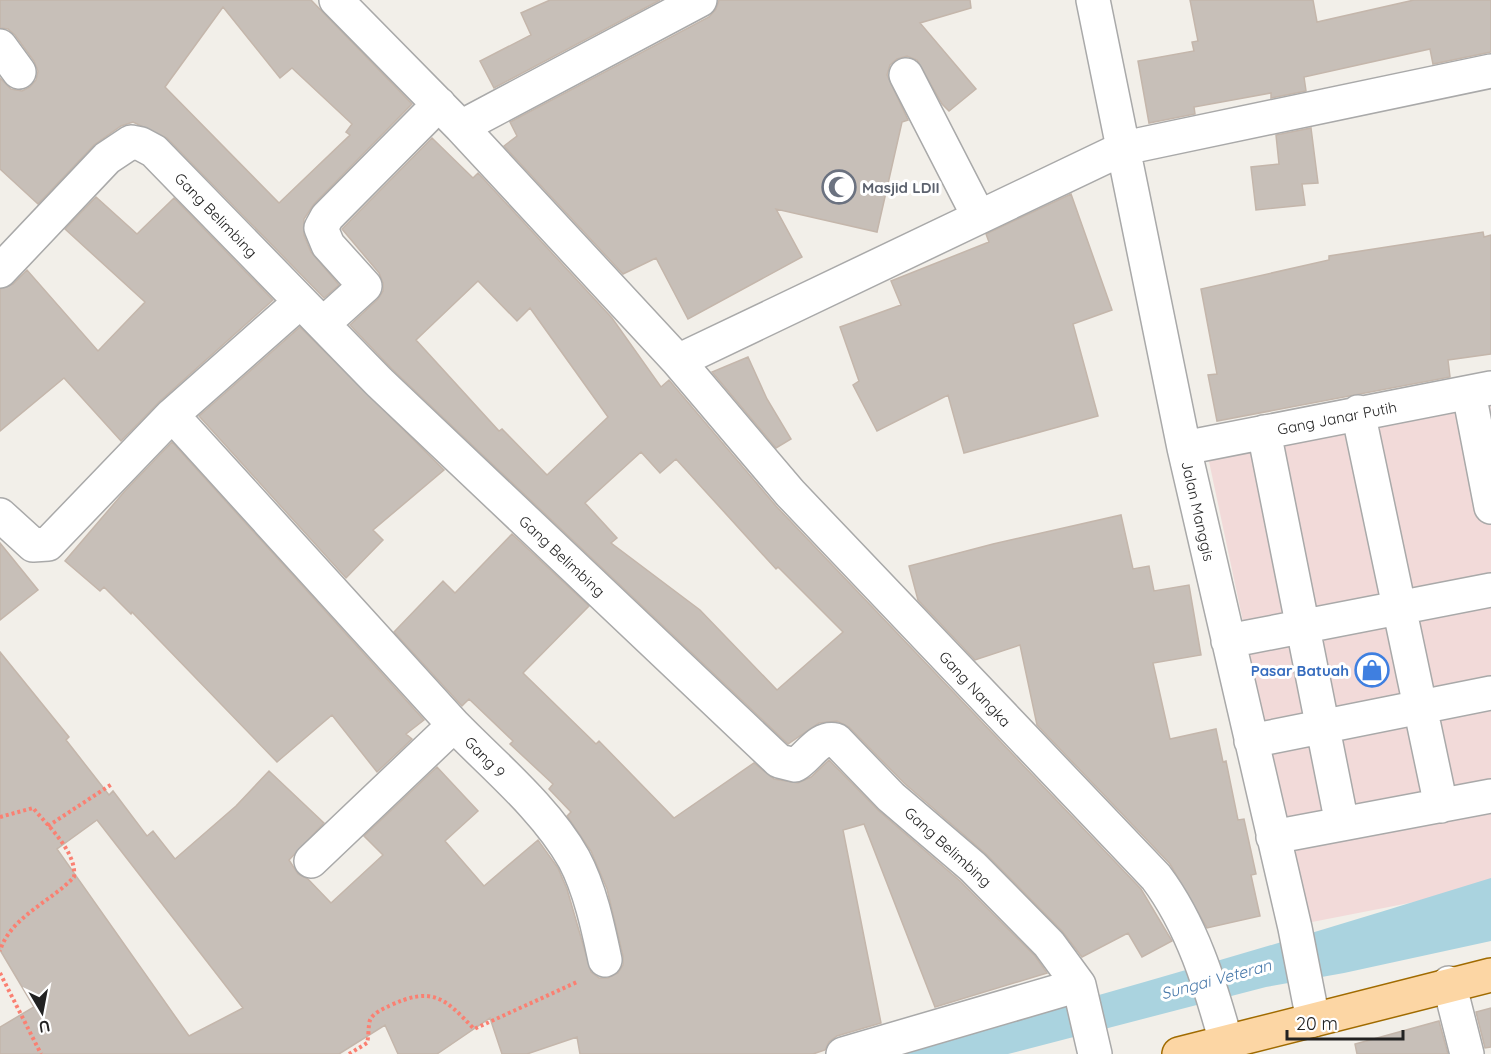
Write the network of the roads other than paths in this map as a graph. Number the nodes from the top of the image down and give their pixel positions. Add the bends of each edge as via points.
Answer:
1 (336, 0) edge
2 (700, 0) edge
3 (1093, 0) edge
4 (0, 46) edge
5 (1491, 71) edge
6 (19, 72) dead end
7 (906, 75) dead end
8 (439, 104) junction
9 (462, 127) junction
10 (1124, 148) junction
11 (978, 217) junction
12 (0, 271) edge
13 (300, 302) junction
14 (323, 324) junction
15 (678, 361) junction
16 (1480, 391) edge
17 (1358, 412) junction
18 (172, 415) junction
19 (1264, 432) junction
20 (1184, 448) junction
21 (1491, 507) edge
22 (0, 515) edge
23 (1491, 590) edge
24 (1399, 608) junction
25 (1303, 626) junction
26 (1228, 641) junction
27 (1491, 693) edge
28 (1421, 707) junction
29 (454, 725) junction
30 (1323, 727) junction
31 (1251, 741) junction
32 (1491, 796) edge
33 (1441, 806) junction
34 (1342, 824) junction
35 (1273, 837) junction
36 (311, 861) dead end
37 (605, 960) road end
38 (1491, 975) edge
39 (1449, 983) junction
40 (1079, 987) junction
41 (1313, 1020) junction
42 (1226, 1042) junction
43 (1093, 1044) edge
44 (843, 1054) edge
45 (1179, 1054) edge
46 (1467, 1054) edge

1 - 8 street, Gang Nangka
2 - 9 street
3 - 10 street, Jalan Manggis
4 - 6 street
5 - 10 street
7 - 11 street
8 - 9 street, Gang Nangka
8 - 14 street via 327,217 321,228 328,245 365,286
9 - 15 street, Gang Nangka
10 - 11 street
10 - 20 street, Jalan Manggis
11 - 15 street
12 - 13 street, Gang Belimbing via 107,158 131,142 154,151
13 - 14 street, Gang Belimbing
13 - 18 street
14 - 40 street, Gang Belimbing via 379,382 779,761 795,765 822,741 836,740 891,797 981,875 1049,944
15 - 42 street, Gang Nangka via 790,494 1156,877 1174,902 1200,958
16 - 17 street, Gang Janar Putih
16 - 21 street
17 - 19 street, Gang Janar Putih
17 - 24 street
18 - 22 street via 48,544 33,545
18 - 29 street
19 - 20 street, Gang Janar Putih
19 - 25 street
20 - 26 street, Jalan Manggis
23 - 24 street
24 - 25 street
24 - 28 street
25 - 26 street
25 - 30 street
26 - 31 street, Jalan Manggis
27 - 28 street
28 - 30 street
28 - 33 street
29 - 36 street, Gang 9
29 - 37 street, Gang 9 via 560,837 575,862
30 - 31 street
30 - 34 street
31 - 35 street, Jalan Manggis
32 - 33 street
33 - 34 street
34 - 35 street
35 - 41 street, Jalan Manggis
38 - 39 main road
39 - 41 main road
39 - 46 street
40 - 43 street, Gang Belimbing
40 - 44 street
41 - 42 main road
42 - 45 main road

